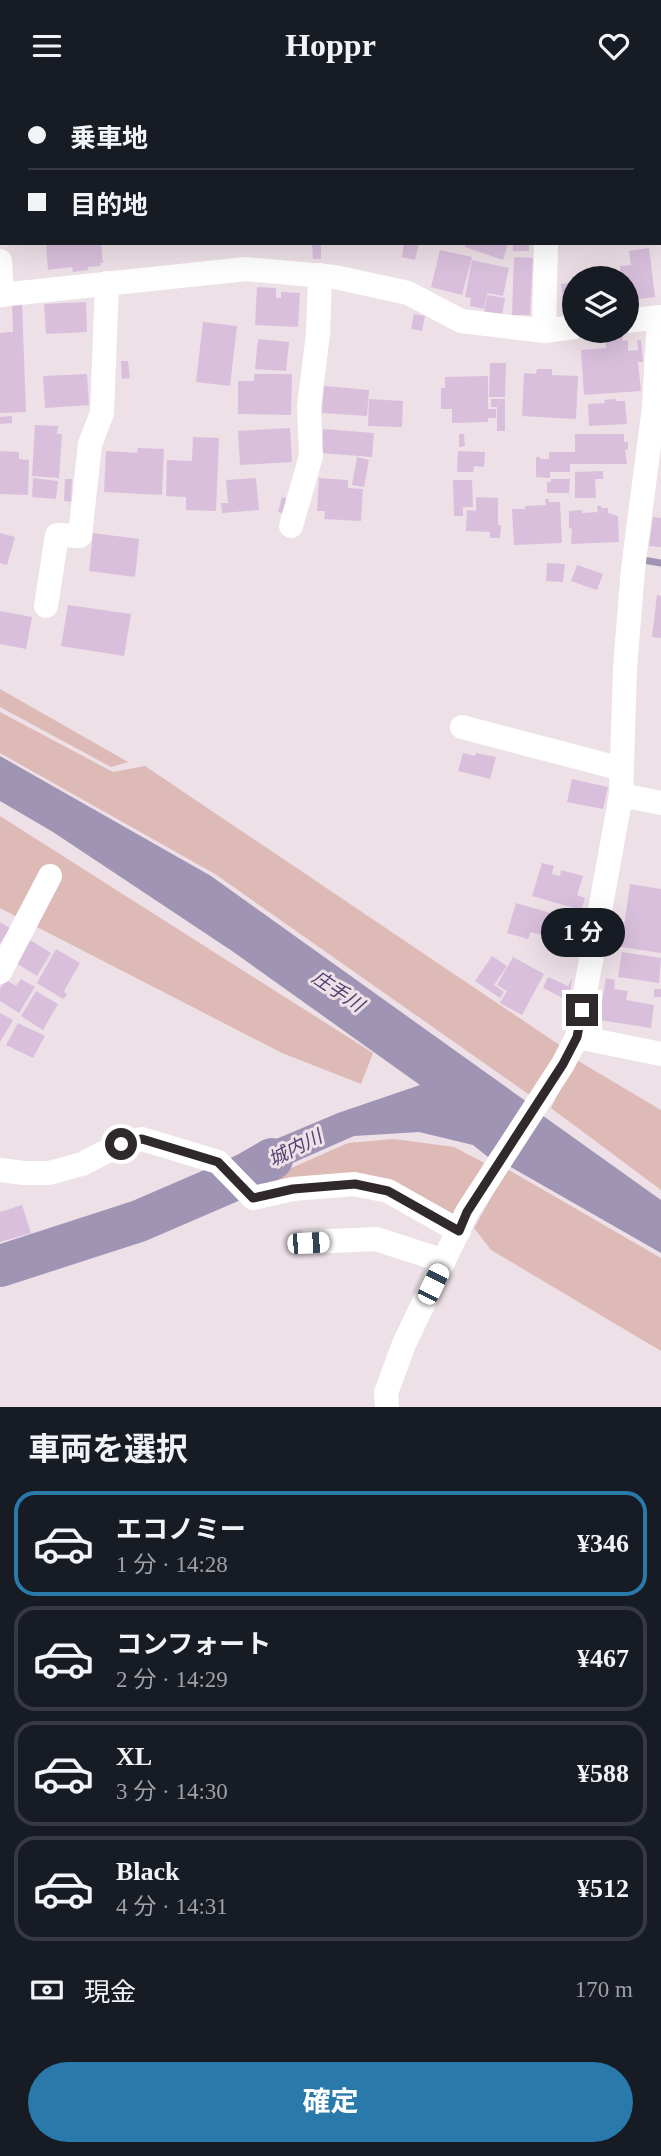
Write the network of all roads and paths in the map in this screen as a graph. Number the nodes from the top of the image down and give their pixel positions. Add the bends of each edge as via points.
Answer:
1 (546, 245) edge
2 (0, 261) edge
3 (320, 275) junction
4 (107, 283) junction
5 (1, 295) edge
6 (660, 317) edge
7 (639, 319) edge
8 (562, 329) edge
9 (544, 331) junction
10 (291, 526) dead end
11 (46, 606) dead end
12 (462, 727) dead end
13 (622, 769) junction
14 (621, 795) junction
15 (661, 803) edge
16 (50, 876) dead end
17 (0, 972) edge
18 (577, 1037) junction
19 (661, 1054) edge
20 (0, 1170) edge
21 (463, 1222) junction
22 (308, 1243) dead end
23 (444, 1261) junction
24 (387, 1407) edge

1 - 9 street
2 - 5 street
3 - 4 street via 246,269
3 - 9 street via 408,293 461,321
3 - 10 street via 309,406 312,456
4 - 5 street
4 - 11 street via 102,413 90,444 80,536 57,535
6 - 7 street
6 - 13 street via 654,407 633,569
8 - 9 street
12 - 13 street
13 - 14 street
14 - 15 street
14 - 18 street
16 - 17 street
18 - 19 street
18 - 21 street
20 - 21 street via 49,1173 142,1139 218,1162 253,1198 355,1184 388,1191
21 - 23 street
22 - 23 street via 376,1239
23 - 24 street via 404,1344 386,1393

